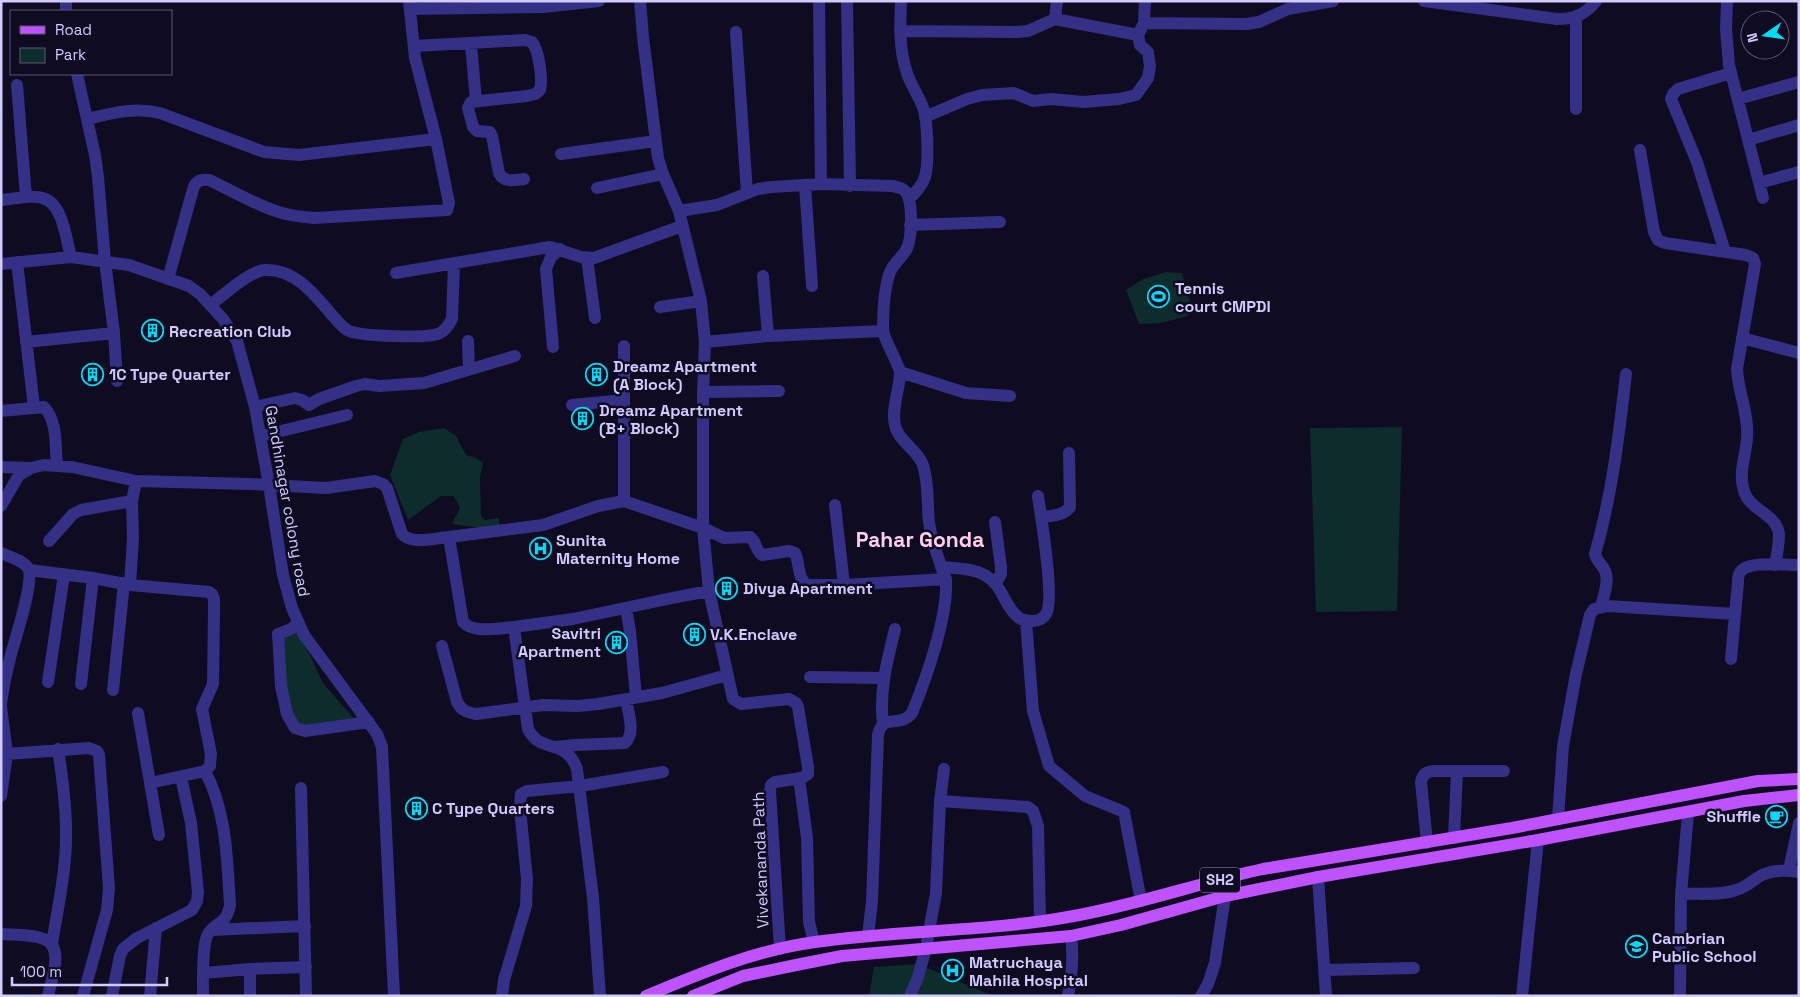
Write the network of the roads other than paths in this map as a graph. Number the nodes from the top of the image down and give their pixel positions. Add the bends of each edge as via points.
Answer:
1 (599, 1) edge
2 (640, 1) edge
3 (819, 1) edge
4 (847, 1) edge
5 (901, 1) edge
6 (1057, 1) edge
7 (1145, 1) edge
8 (1333, 1) edge
9 (1424, 1) edge
10 (1596, 1) edge
11 (1727, 1) edge
12 (409, 5) edge
13 (1576, 17) junction
14 (1055, 19) junction
15 (1144, 23) junction
16 (900, 31) junction
17 (736, 32) dead end
18 (1138, 35) junction
19 (471, 44) junction
20 (414, 46) junction
21 (1731, 73) junction
22 (77, 75) edge
23 (1799, 82) edge
24 (17, 85) dead end
25 (1738, 99) junction
26 (476, 101) junction
27 (1576, 109) dead end
28 (925, 117) junction
29 (87, 119) junction
30 (1799, 125) edge
31 (436, 139) junction
32 (1748, 140) junction
33 (656, 141) junction
34 (1640, 150) dead end
35 (561, 154) dead end
36 (1799, 172) edge
37 (663, 174) junction
38 (524, 179) dead end
39 (1760, 183) junction
40 (821, 184) junction
41 (805, 185) junction
42 (850, 186) junction
43 (598, 188) dead end
44 (747, 193) junction
45 (26, 197) junction
46 (1763, 198) dead end
47 (909, 199) junction
48 (1, 200) edge
49 (679, 211) junction
50 (1000, 222) dead end
51 (910, 225) junction
52 (682, 226) junction
53 (560, 249) junction
54 (1725, 252) junction
55 (71, 257) junction
56 (587, 258) junction
57 (105, 261) junction
58 (18, 262) junction
59 (454, 263) junction
60 (1, 264) edge
61 (396, 273) dead end
62 (763, 276) dead end
63 (168, 279) junction
64 (812, 286) dead end
65 (701, 301) junction
66 (210, 305) junction
67 (660, 307) dead end
68 (595, 318) dead end
69 (883, 331) junction
70 (114, 333) junction
71 (768, 336) junction
72 (1742, 338) junction
73 (468, 341) dead end
74 (26, 342) junction
75 (705, 342) junction
76 (624, 346) dead end
77 (553, 347) dead end
78 (1799, 353) edge
79 (515, 356) dead end
80 (468, 369) junction
81 (900, 372) junction
82 (1626, 374) dead end
83 (117, 381) dead end
84 (779, 391) dead end
85 (703, 392) junction
86 (1010, 396) dead end
87 (624, 400) junction
88 (572, 405) dead end
89 (34, 407) junction
90 (255, 407) junction
91 (1, 411) edge
92 (346, 415) dead end
93 (261, 436) junction
94 (1069, 453) dead end
95 (57, 465) junction
96 (1, 467) edge
97 (31, 468) junction
98 (136, 482) junction
99 (269, 485) junction
100 (1038, 496) dead end
101 (624, 500) junction
102 (132, 501) junction
103 (835, 505) dead end
104 (1, 506) edge
105 (1041, 517) junction
106 (995, 522) dead end
107 (702, 528) junction
108 (449, 537) junction
109 (48, 541) dead end
110 (1, 553) edge
111 (1775, 565) junction
112 (1799, 565) edge
113 (29, 570) junction
114 (944, 573) junction
115 (64, 575) junction
116 (93, 578) junction
117 (996, 583) junction
118 (127, 584) junction
119 (844, 585) junction
120 (709, 591) junction
121 (1601, 607) junction
122 (626, 608) junction
123 (1735, 614) junction
124 (1026, 621) junction
125 (298, 623) junction
126 (514, 627) junction
127 (895, 630) dead end
128 (442, 646) dead end
129 (1731, 659) dead end
130 (727, 674) junction
131 (810, 676) dead end
132 (884, 678) junction
133 (48, 682) dead end
134 (81, 684) dead end
135 (113, 690) dead end
136 (631, 698) junction
137 (1, 705) edge
138 (524, 707) junction
139 (138, 713) dead end
140 (369, 722) junction
141 (883, 724) junction
142 (555, 748) junction
143 (58, 749) junction
144 (7, 754) junction
145 (944, 769) dead end
146 (205, 770) junction
147 (1457, 771) junction
148 (1504, 771) dead end
149 (663, 772) dead end
150 (181, 777) junction
151 (799, 778) junction
152 (1799, 779) edge
153 (150, 784) junction
154 (580, 786) junction
155 (301, 788) dead end
156 (1799, 795) edge
157 (1, 796) edge
158 (940, 801) junction
159 (1688, 813) junction
160 (1558, 819) junction
161 (1799, 823) edge
162 (159, 835) dead end
163 (1454, 838) junction
164 (1538, 840) junction
165 (1427, 843) junction
166 (1794, 871) edge
167 (1318, 877) junction
168 (1218, 880) junction
169 (1681, 894) junction
170 (1225, 896) junction
171 (1141, 901) junction
172 (1040, 921) junction
173 (305, 926) junction
174 (156, 928) junction
175 (211, 930) junction
176 (929, 933) junction
177 (1, 934) edge
178 (868, 936) junction
179 (1071, 936) junction
180 (814, 942) junction
181 (52, 944) junction
182 (926, 948) junction
183 (780, 949) junction
184 (306, 967) junction
185 (1414, 968) dead end
186 (250, 969) junction
187 (1324, 970) junction
188 (204, 973) junction
189 (48, 996) edge
190 (83, 996) edge
191 (112, 996) edge
192 (150, 996) edge
193 (203, 996) edge
194 (250, 996) edge
195 (306, 996) edge
196 (394, 996) edge
197 (502, 996) edge
198 (600, 996) edge
199 (646, 996) edge
200 (693, 996) edge
201 (910, 996) edge
202 (1068, 996) edge
203 (1201, 996) edge
204 (1326, 996) edge
205 (1522, 996) edge
206 (1680, 996) edge

1 - 12 street via 543,7
2 - 33 street
3 - 40 street
4 - 42 street
5 - 16 street
6 - 14 street
7 - 15 street
8 - 15 street via 1288,9 1252,23
9 - 13 street via 1557,19
10 - 13 street
11 - 21 street via 1726,47
12 - 20 street
13 - 27 street
14 - 16 street via 1028,31 1017,32
14 - 18 street
15 - 18 street
16 - 28 street via 906,73 923,106
17 - 44 street
18 - 28 street via 1140,45 1148,52 1150,66 1148,78 1136,94 1083,102 1033,101 1014,94 988,94 967,99
19 - 20 street
19 - 26 street
19 - 26 street via 532,42 536,47 542,83 534,94
20 - 31 street
21 - 25 street
21 - 54 street via 1678,90 1671,99 1702,177
22 - 29 street
23 - 25 street
24 - 45 street
25 - 32 street
26 - 38 street via 468,104 473,127 477,131 490,132 501,178
28 - 47 street via 925,176 921,187
29 - 31 street via 144,109 264,152 282,155
29 - 57 street via 98,177
30 - 32 street
31 - 63 street via 449,203 445,211 314,218 267,207 209,180 198,181 187,208
32 - 39 street
33 - 35 street
33 - 37 street
34 - 54 street via 1658,240
36 - 39 street
37 - 43 street
37 - 49 street
39 - 46 street
40 - 41 street
40 - 42 street
41 - 44 street via 771,187
41 - 64 street
42 - 47 street via 894,186 904,190
44 - 49 street via 717,205
45 - 48 street
45 - 55 street via 43,198 59,212
47 - 51 street
49 - 52 street
50 - 51 street
51 - 69 street via 907,248 889,274
52 - 56 street
52 - 65 street
53 - 56 street
53 - 59 street via 542,248
53 - 77 street via 551,257 546,270
54 - 72 street via 1746,255 1756,264
55 - 57 street, Gandhinagar colony road
55 - 58 street, Gandhinagar colony road
56 - 68 street
57 - 63 street, Gandhinagar colony road via 129,265
57 - 70 street
58 - 60 street, Gandhinagar colony road
58 - 74 street
59 - 61 street
59 - 66 street via 452,319 439,334 429,336 370,335 348,331 304,285 274,270 254,272
62 - 71 street
63 - 66 street, Gandhinagar colony road via 189,286
65 - 67 street
65 - 75 street
66 - 90 street, Gandhinagar colony road via 237,341
69 - 71 street
69 - 81 street
70 - 74 street
70 - 83 street
71 - 75 street
72 - 78 street
72 - 111 street via 1737,369 1747,430 1741,473 1744,492 1751,503 1776,525 1779,534
73 - 80 street
74 - 89 street
75 - 85 street
76 - 87 street
79 - 80 street
80 - 90 street via 412,384 356,386 309,405 295,398
81 - 86 street via 978,395
81 - 114 street via 894,422 897,432 917,454 926,476 929,522
82 - 121 street via 1610,493 1595,554 1607,581
84 - 85 street
85 - 107 street
87 - 88 street
87 - 101 street
89 - 91 street
89 - 95 street via 44,407 50,413
90 - 93 street, Gandhinagar colony road
92 - 93 street
93 - 99 street, Gandhinagar colony road
94 - 105 street via 1070,507 1060,515
95 - 97 street
95 - 98 street
96 - 97 street
97 - 104 street via 19,476
98 - 99 street
98 - 102 street
99 - 108 street via 326,488 375,481 387,488 406,539
99 - 125 street, Gandhinagar colony road via 283,575
100 - 105 street
101 - 107 street
101 - 108 street via 543,525
102 - 109 street via 80,510
102 - 118 street via 133,538
103 - 119 street
105 - 124 street via 1048,564 1049,606 1042,618
106 - 117 street via 1001,567
107 - 119 street via 724,538 750,537 762,555 795,553 800,576 807,584
107 - 120 street
108 - 126 street via 464,622 476,629
110 - 113 street via 25,564
111 - 112 street
111 - 123 street via 1747,566 1742,570
113 - 115 street
113 - 137 street via 30,580
114 - 117 street via 980,572
114 - 119 street
114 - 141 street via 944,609 912,713 907,719
115 - 116 street
115 - 133 street
116 - 118 street
116 - 134 street
117 - 124 street via 1013,612
118 - 135 street
118 - 146 street via 212,594 213,684 202,709 212,761
120 - 122 street
120 - 130 street
121 - 123 street
121 - 160 street via 1590,615 1576,674 1563,746
122 - 126 street
122 - 136 street via 630,631
123 - 129 street
124 - 171 street via 1033,710 1049,766 1085,796 1124,812
125 - 140 street, Gandhinagar colony road
125 - 140 street via 278,634 281,686 287,714 295,728 306,731
126 - 138 street
127 - 132 street
128 - 138 street via 461,709 476,714
130 - 136 street via 686,687
130 - 151 street via 736,702 789,700 796,703 809,770 806,776
131 - 132 street
132 - 141 street
136 - 138 street via 578,706
136 - 142 street via 631,728 625,743 575,744
137 - 144 street
138 - 142 street via 532,737
139 - 153 street
140 - 196 street, Gandhinagar colony road via 382,747
141 - 178 street via 878,735
142 - 154 street via 574,759
143 - 144 street
143 - 181 street via 66,830
143 - 190 street via 94,748 99,755 109,888 107,910
144 - 157 street
145 - 158 street
146 - 150 street
146 - 175 street via 219,801 230,905 225,920
147 - 148 street
147 - 163 street
147 - 165 street via 1426,772 1422,776
149 - 154 street
150 - 153 street
150 - 174 street via 191,823 197,901 192,910
151 - 180 street
151 - 183 street, Vivekananda Path via 774,782 770,791
152 - 160 main road, SH2 via 1758,782
153 - 162 street
154 - 197 street via 521,794 526,906
154 - 198 street
155 - 173 street
156 - 159 main road, SH2 via 1744,801
158 - 172 street via 1028,807 1033,811 1038,826
158 - 176 street via 936,893
159 - 164 main road, SH2
159 - 169 street
160 - 163 main road, SH2
161 - 166 street
163 - 165 main road, SH2
164 - 167 main road, SH2
164 - 205 street
165 - 168 main road, SH2 via 1263,869
166 - 169 street via 1772,871 1736,890
167 - 170 main road, SH2
167 - 187 street
168 - 170 street
168 - 171 main road, SH2
169 - 206 street
170 - 179 main road, SH2
170 - 203 street via 1215,963
171 - 172 main road, SH2
172 - 176 main road, SH2
173 - 175 street
173 - 184 street
174 - 191 street via 123,949
174 - 192 street
175 - 188 street via 205,946
176 - 178 main road, SH2
176 - 182 street
177 - 181 street via 45,939
178 - 180 main road, SH2
179 - 182 main road, SH2
179 - 202 street via 1074,953
180 - 183 main road, SH2
181 - 189 street via 56,962
182 - 200 main road, SH2 via 842,956 801,964 743,976
182 - 201 street
183 - 199 main road, SH2 via 709,969
184 - 186 street
184 - 195 street
185 - 187 street
186 - 188 street
186 - 194 street
187 - 204 street
188 - 193 street

